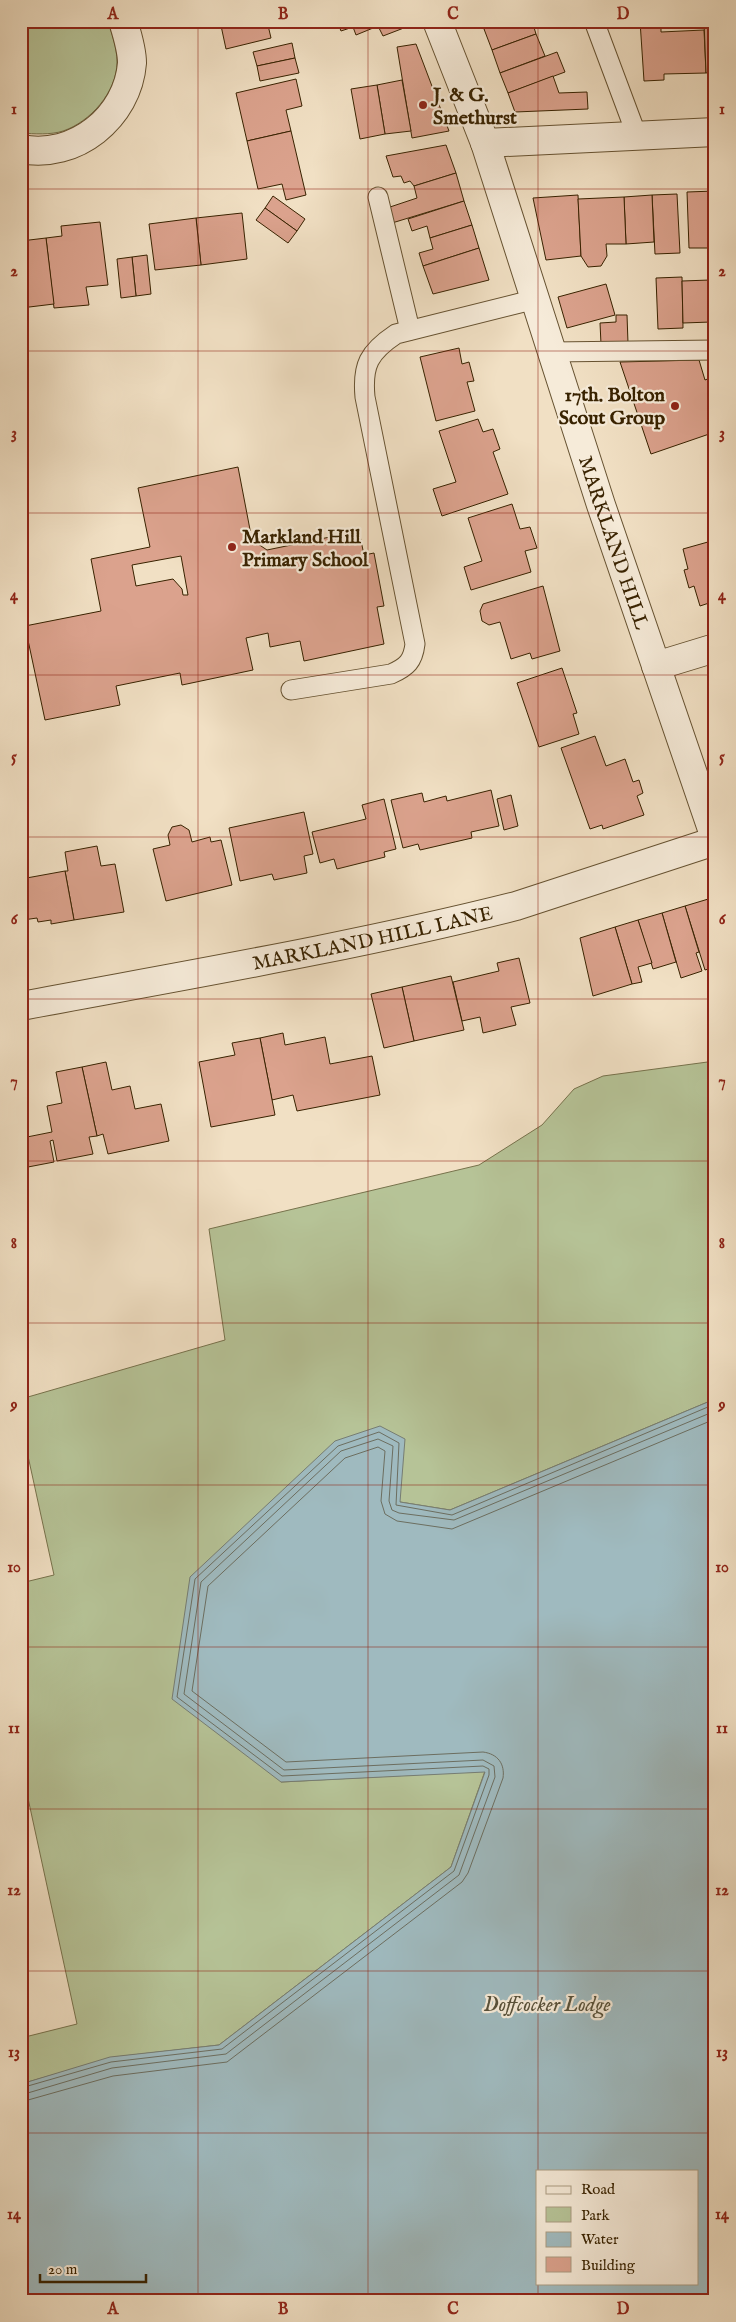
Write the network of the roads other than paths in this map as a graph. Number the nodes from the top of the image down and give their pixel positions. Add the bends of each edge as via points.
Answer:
1 (123, 21) edge
2 (437, 21) edge
3 (594, 21) edge
4 (715, 132) edge
5 (637, 136) junction
6 (485, 143) junction
7 (21, 150) edge
8 (378, 196) dead end
9 (536, 299) junction
10 (410, 330) junction
11 (715, 350) edge
12 (552, 352) junction
13 (715, 648) edge
14 (656, 666) junction
15 (291, 690) dead end
16 (715, 840) edge
17 (21, 1006) edge

1 - 7 street via 132,62 128,83 107,120 92,134 73,144 52,150
2 - 6 street, MARKLAND HILL
3 - 5 lane
4 - 5 street
5 - 6 street
6 - 9 street, MARKLAND HILL
8 - 10 lane
9 - 10 lane
9 - 12 street, MARKLAND HILL
10 - 15 lane via 396,334 380,345 368,360 363,377 415,644 413,659 391,674
11 - 12 lane
12 - 14 street, MARKLAND HILL
13 - 14 street
14 - 16 street, MARKLAND HILL
16 - 17 street, MARKLAND HILL LANE via 516,906 306,952

